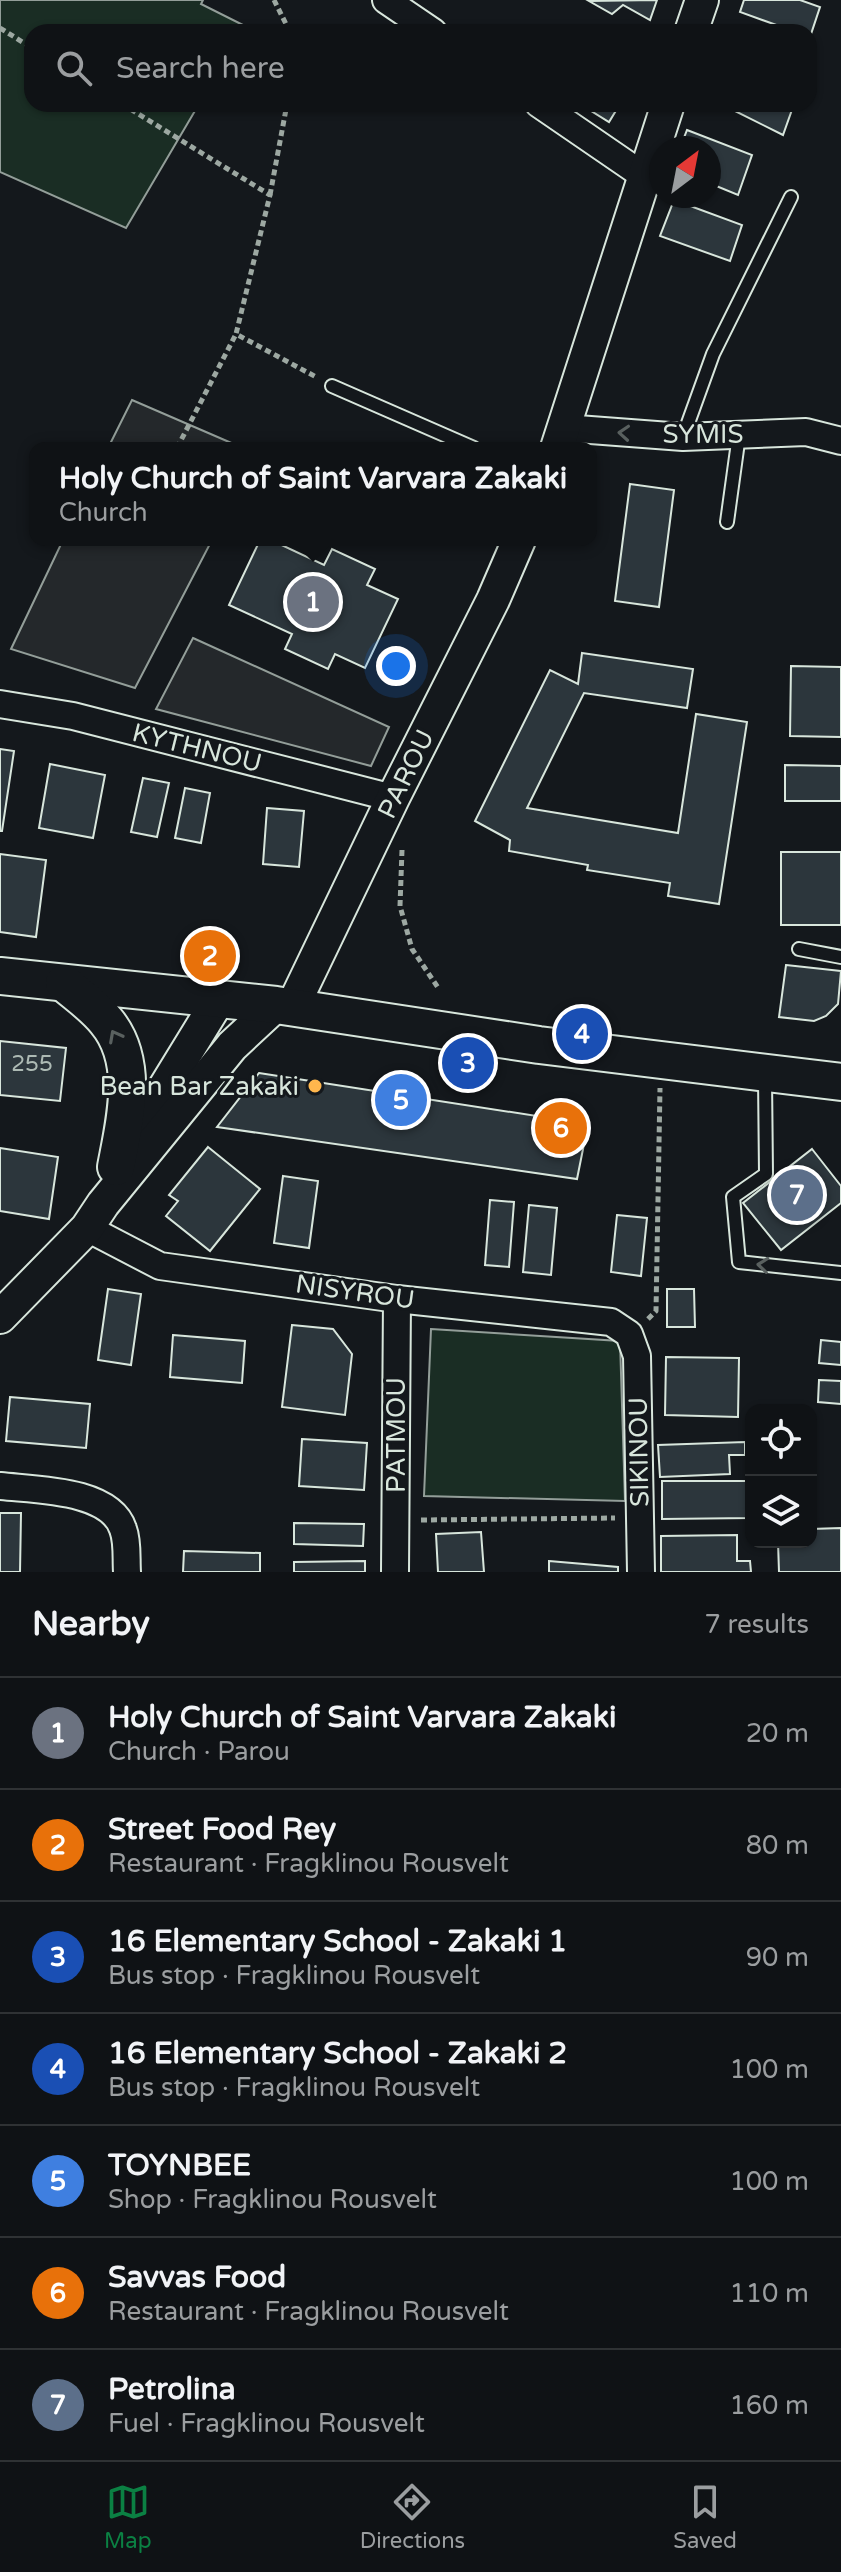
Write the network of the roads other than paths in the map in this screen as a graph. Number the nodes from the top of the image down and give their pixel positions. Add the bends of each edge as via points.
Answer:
1 (386, 0) edge
2 (702, 0) edge
3 (421, 24) edge
4 (694, 24) edge
5 (551, 112) edge
6 (665, 112) edge
7 (644, 176) junction
8 (791, 197) dead end
9 (332, 386) road end
10 (739, 435) junction
11 (683, 437) junction
12 (560, 438) edge
13 (841, 441) edge
14 (460, 442) edge
15 (727, 522) dead end
16 (516, 546) edge
17 (0, 704) edge
18 (393, 798) junction
19 (799, 949) dead end
20 (841, 957) edge
21 (0, 976) edge
22 (64, 983) junction
23 (219, 999) junction
24 (284, 1007) junction
25 (765, 1073) junction
26 (841, 1082) edge
27 (116, 1167) junction
28 (95, 1216) junction
29 (841, 1273) edge
30 (397, 1299) junction
31 (6, 1301) edge
32 (629, 1336) joint
33 (0, 1486) edge
34 (127, 1572) edge
35 (395, 1572) edge
36 (641, 1572) edge

1 - 3 street
2 - 4 street
5 - 7 street
6 - 7 street
7 - 12 street
8 - 11 lane via 713,354
9 - 14 lane
10 - 11 street, SYMIS
10 - 13 street, SYMIS via 806,432
10 - 15 lane
11 -> 12 street, SYMIS
16 - 18 street, PAROU
17 - 18 street, KYTHNOU via 73,716
18 - 24 street, PAROU
19 - 20 lane
21 - 22 main road
22 - 23 main road
27 -> 22 main road via 127,1089 125,1059 107,1022
23 - 24 main road
23 - 27 street
24 - 25 main road
24 - 28 street via 232,1046
25 - 26 main road
29 -> 25 lane via 739,1262 733,1197 766,1174
27 - 28 street
28 - 30 street, NISYROU via 160,1266
28 - 31 street
30 - 32 street, NISYROU via 611,1322
30 - 35 street, PATMOU
32 - 36 street, SIKINOU via 637,1356
33 - 34 street via 84,1497 115,1513 123,1528

